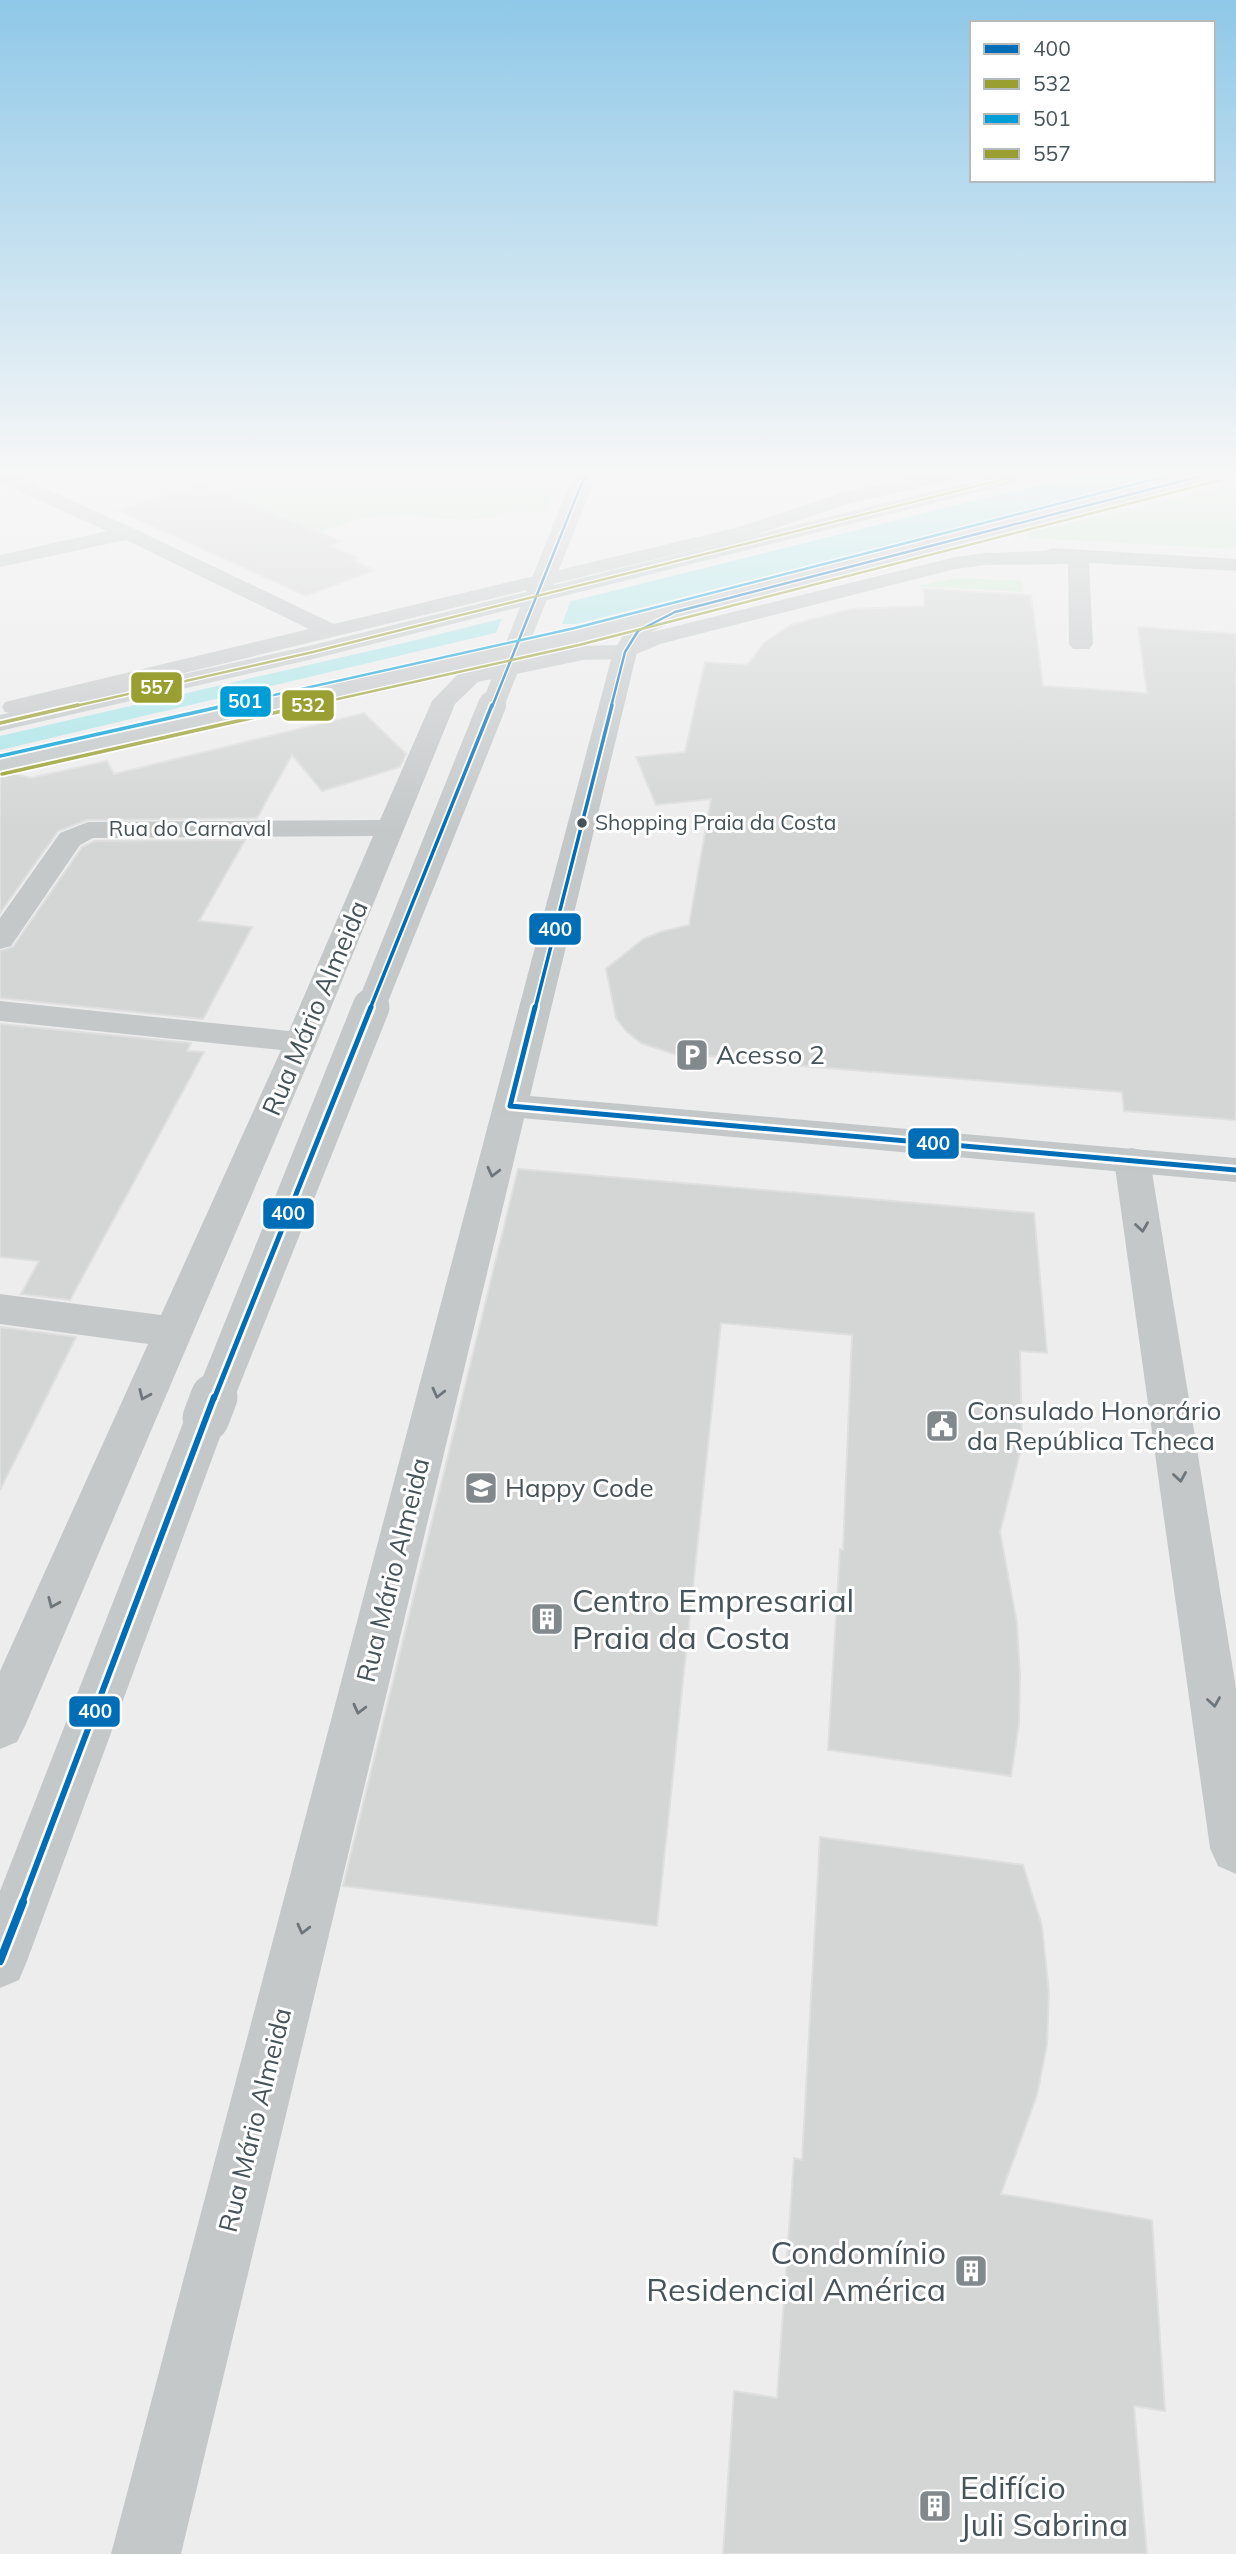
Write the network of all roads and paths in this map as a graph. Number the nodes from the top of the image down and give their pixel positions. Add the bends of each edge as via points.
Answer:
1 (249, 591) edge
2 (495, 591) edge
3 (538, 591) edge
4 (561, 591) edge
5 (756, 591) edge
6 (843, 591) edge
7 (1079, 591) edge
8 (675, 612) junction
9 (329, 630) junction
10 (1081, 644) dead end
11 (625, 652) junction
12 (7, 715) edge
13 (0, 765) edge
14 (392, 828) junction
15 (0, 940) edge
16 (0, 1011) edge
17 (301, 1042) junction
18 (510, 1106) junction
19 (1132, 1160) junction
20 (1236, 1170) edge
21 (0, 1309) edge
22 (172, 1332) junction
23 (0, 1726) edge
24 (1236, 1848) edge
25 (0, 1961) edge
26 (146, 2554) edge

1 - 9 street
2 - 9 street
3 - 25 street, bridge via 206,1418
4 - 12 main road via 391,634
5 - 8 main road
6 - 11 street via 652,639
7 - 10 street
8 - 11 main road, Rua Mário Almeida via 645,625 628,642
8 - 13 main road
9 - 12 street
11 - 14 street, Rua Mário Almeida via 583,653 470,677 444,701
11 - 18 main road, Rua Mário Almeida
14 - 15 street, Rua do Carnaval via 88,830 70,839
14 - 17 street, Rua Mário Almeida
16 - 17 street
17 - 22 street, Rua Mário Almeida
18 - 19 main road
18 -> 26 street, Rua Mário Almeida
19 - 20 main road
19 -> 24 street
21 - 22 street
22 -> 23 street, Rua Mário Almeida

